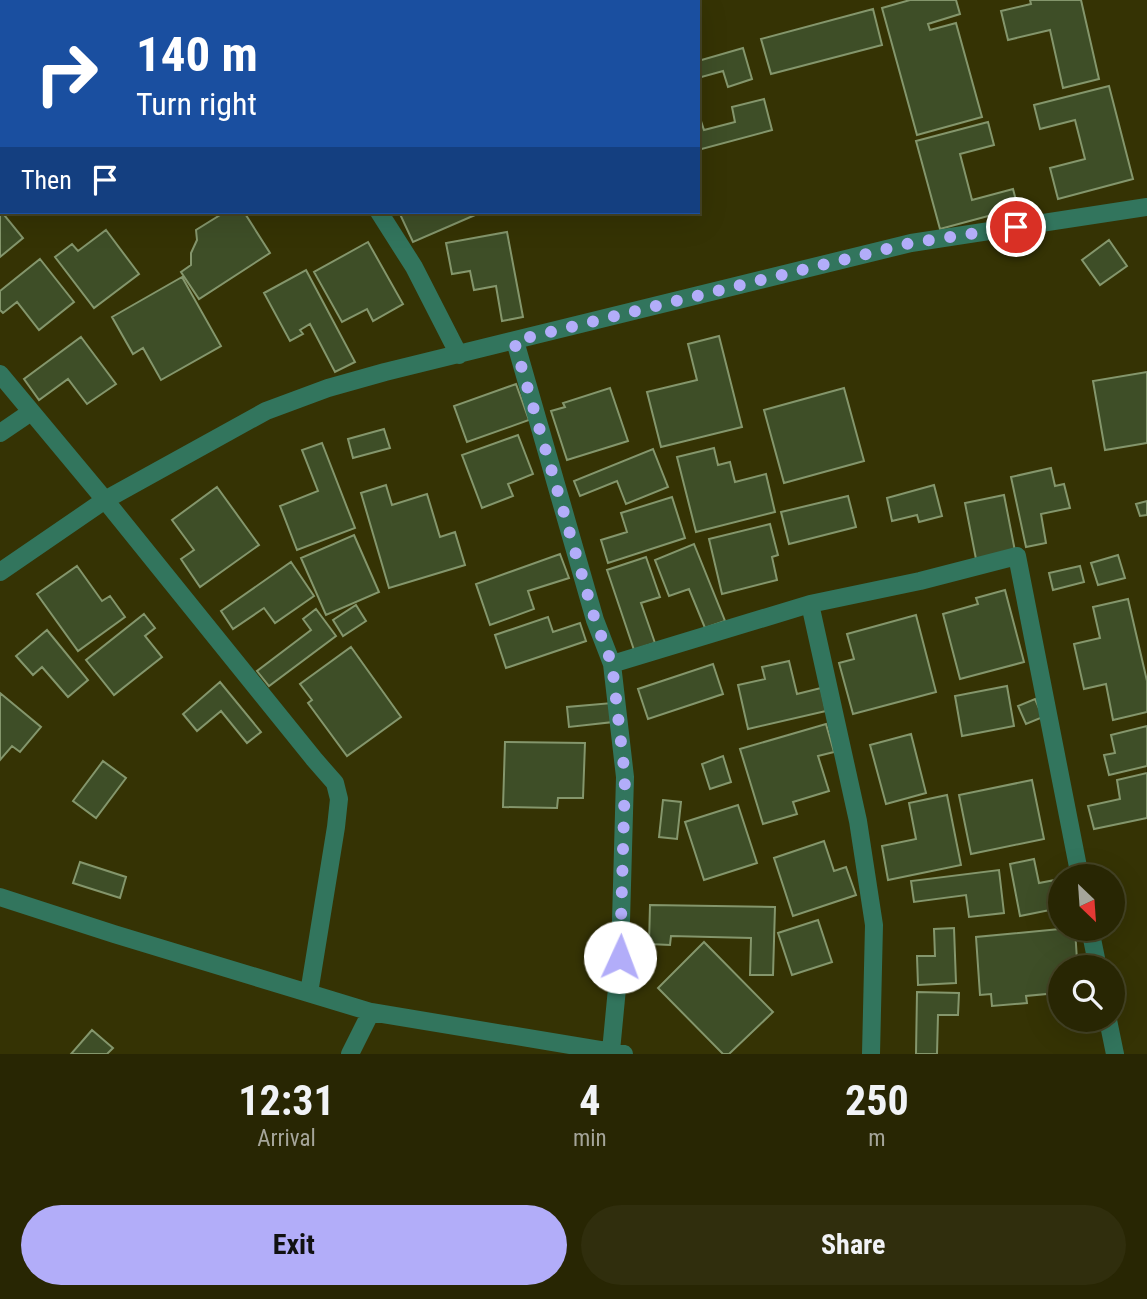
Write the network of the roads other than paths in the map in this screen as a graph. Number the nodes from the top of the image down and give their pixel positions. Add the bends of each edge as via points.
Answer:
1 (1147, 207) edge
2 (380, 214) edge
3 (514, 341) junction
4 (459, 355) junction
5 (0, 374) edge
6 (31, 412) junction
7 (0, 433) edge
8 (105, 500) junction
9 (0, 572) edge
10 (810, 604) junction
11 (612, 664) junction
12 (1077, 864) edge
13 (0, 897) edge
14 (309, 993) junction
15 (371, 1012) junction
16 (1110, 1032) edge
17 (617, 1053) edge
18 (350, 1054) edge
19 (871, 1054) edge
20 (1115, 1054) edge

1 - 3 street via 911,243
2 - 4 street via 414,267
3 - 4 street
3 - 11 street
4 - 8 street via 328,388 266,411
5 - 6 street
6 - 7 street
6 - 8 street
8 - 9 street
8 - 14 street via 335,783 337,828
10 - 11 street
10 - 12 street via 1017,556
10 - 19 street via 858,821 874,925
11 - 17 street via 625,777
13 - 14 street
14 - 15 street
15 - 17 street
15 - 18 street
16 - 20 street

